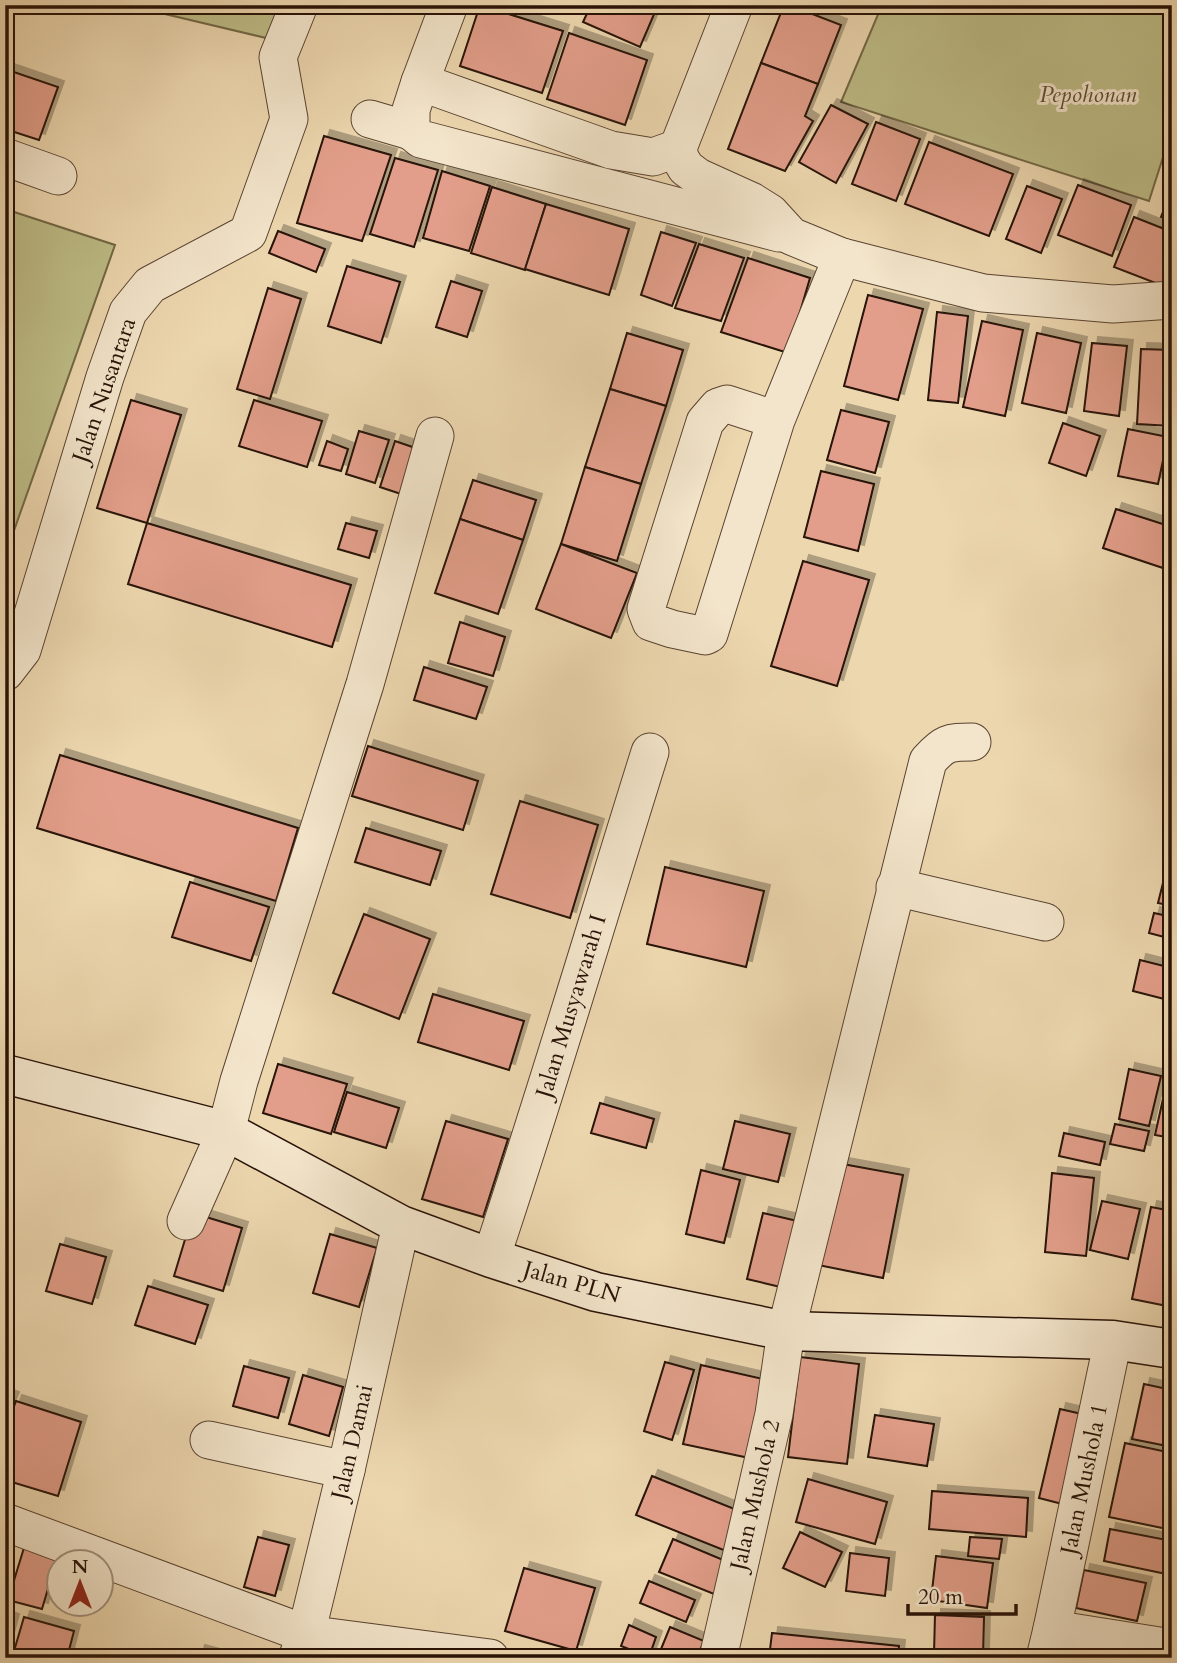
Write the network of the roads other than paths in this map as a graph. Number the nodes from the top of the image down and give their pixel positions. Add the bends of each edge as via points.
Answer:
1 (299, 5) edge
2 (449, 5) edge
3 (734, 5) edge
4 (420, 82) junction
5 (370, 119) dead end
6 (411, 131) junction
7 (666, 152) junction
8 (5, 157) edge
9 (58, 176) dead end
10 (629, 193) junction
11 (791, 236) junction
12 (842, 257) junction
13 (1172, 300) edge
14 (776, 420) junction
15 (435, 436) dead end
16 (5, 672) edge
17 (972, 742) dead end
18 (650, 752) dead end
19 (895, 887) junction
20 (1045, 922) dead end
21 (5, 1074) edge
22 (226, 1131) junction
23 (186, 1221) dead end
24 (401, 1225) junction
25 (491, 1258) junction
26 (786, 1331) junction
27 (1113, 1340) junction
28 (1172, 1349) edge
29 (209, 1440) dead end
30 (346, 1470) junction
31 (5, 1522) edge
32 (1049, 1643) edge
33 (302, 1646) edge
34 (1172, 1648) edge
35 (490, 1658) edge
36 (718, 1658) edge

1 - 16 street, Jalan Nusantara via 278,57 289,119 248,233 150,285 128,312 22,650
2 - 4 street
3 - 7 street
4 - 6 street via 411,110
4 - 7 street via 611,150
5 - 6 street
6 - 10 street via 421,139
7 - 10 street
7 - 11 street via 680,158 698,177 770,213
8 - 9 street
10 - 11 street
11 - 12 street
12 - 13 street via 983,293 1113,304
12 - 14 street
14 - 14 street via 709,634 651,622 646,608 705,422 727,404
15 - 22 street via 365,684
17 - 19 street, Jalan Mushola 2 via 953,742 928,761
18 - 25 street, Jalan Musyawarah I
19 - 20 street
19 - 26 street, Jalan Mushola 2
21 - 22 street, Jalan PLN
22 - 23 street
22 - 24 street, Jalan PLN
24 - 25 street, Jalan PLN
24 - 30 street, Jalan Damai
25 - 26 street, Jalan PLN via 596,1292
26 - 27 street, Jalan PLN
26 - 36 street, Jalan Mushola 2 via 774,1414
27 - 28 street, Jalan PLN
27 - 32 street, Jalan Mushola 1
29 - 30 street
30 - 33 street, Jalan Damai
31 - 33 street
32 - 34 street
33 - 35 street

